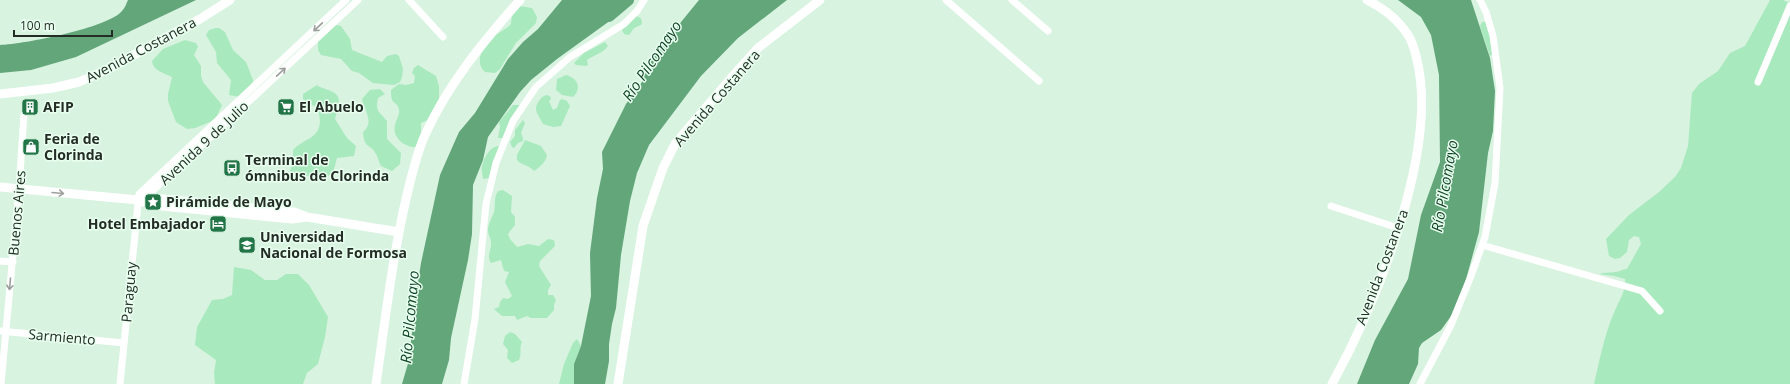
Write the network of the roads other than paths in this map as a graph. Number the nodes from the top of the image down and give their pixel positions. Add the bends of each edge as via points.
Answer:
1 (230, 0) edge
2 (346, 0) edge
3 (358, 0) edge
4 (409, 0) edge
5 (520, 0) edge
6 (644, 0) edge
7 (820, 0) edge
8 (946, 0) edge
9 (1012, 0) edge
10 (1367, 0) edge
11 (1480, 0) edge
12 (1790, 6) edge
13 (1048, 32) dead end
14 (443, 37) dead end
15 (1039, 81) dead end
16 (264, 82) junction
17 (1758, 82) dead end
18 (0, 94) edge
19 (24, 114) dead end
20 (0, 187) edge
21 (20, 189) junction
22 (138, 200) junction
23 (1331, 206) dead end
24 (1398, 228) junction
25 (399, 232) junction
26 (1482, 245) junction
27 (0, 261) edge
28 (13, 262) junction
29 (1660, 311) dead end
30 (3, 332) edge
31 (124, 343) junction
32 (1, 384) edge
33 (120, 384) edge
34 (376, 384) edge
35 (464, 384) edge
36 (618, 384) edge
37 (1332, 384) edge
38 (1420, 384) edge

1 - 18 street, Avenida Costanera via 108,69 79,82 53,88
2 -> 16 street, Avenida 9 de Julio
16 -> 3 street, Avenida 9 de Julio
4 - 14 street
5 - 25 street via 453,83 428,130 410,185
6 - 35 street via 624,24 570,57 536,87 513,121 496,163 486,204 475,319
7 - 36 street, Avenida Costanera via 758,48 675,144 663,168 643,226
8 - 15 street
9 - 13 street
10 - 24 street, Avenida Costanera via 1396,19 1409,35 1421,76 1422,112 1417,152
11 - 26 street via 1492,36 1500,88 1495,183
12 - 17 street
16 - 22 street, Avenida 9 de Julio via 139,194
19 - 21 street, Buenos Aires
20 - 21 street
21 -> 22 street
21 - 28 street, Buenos Aires
22 - 25 street via 153,198 286,211 306,217
22 - 31 street, Paraguay
23 - 24 street
24 - 37 street, Avenida Costanera via 1373,297
25 - 34 street
26 - 29 street via 1642,291
26 - 38 street via 1451,325
27 - 28 street
28 -> 30 street, Buenos Aires
30 - 31 street, Sarmiento
30 - 32 street, Buenos Aires
31 - 33 street, Paraguay

